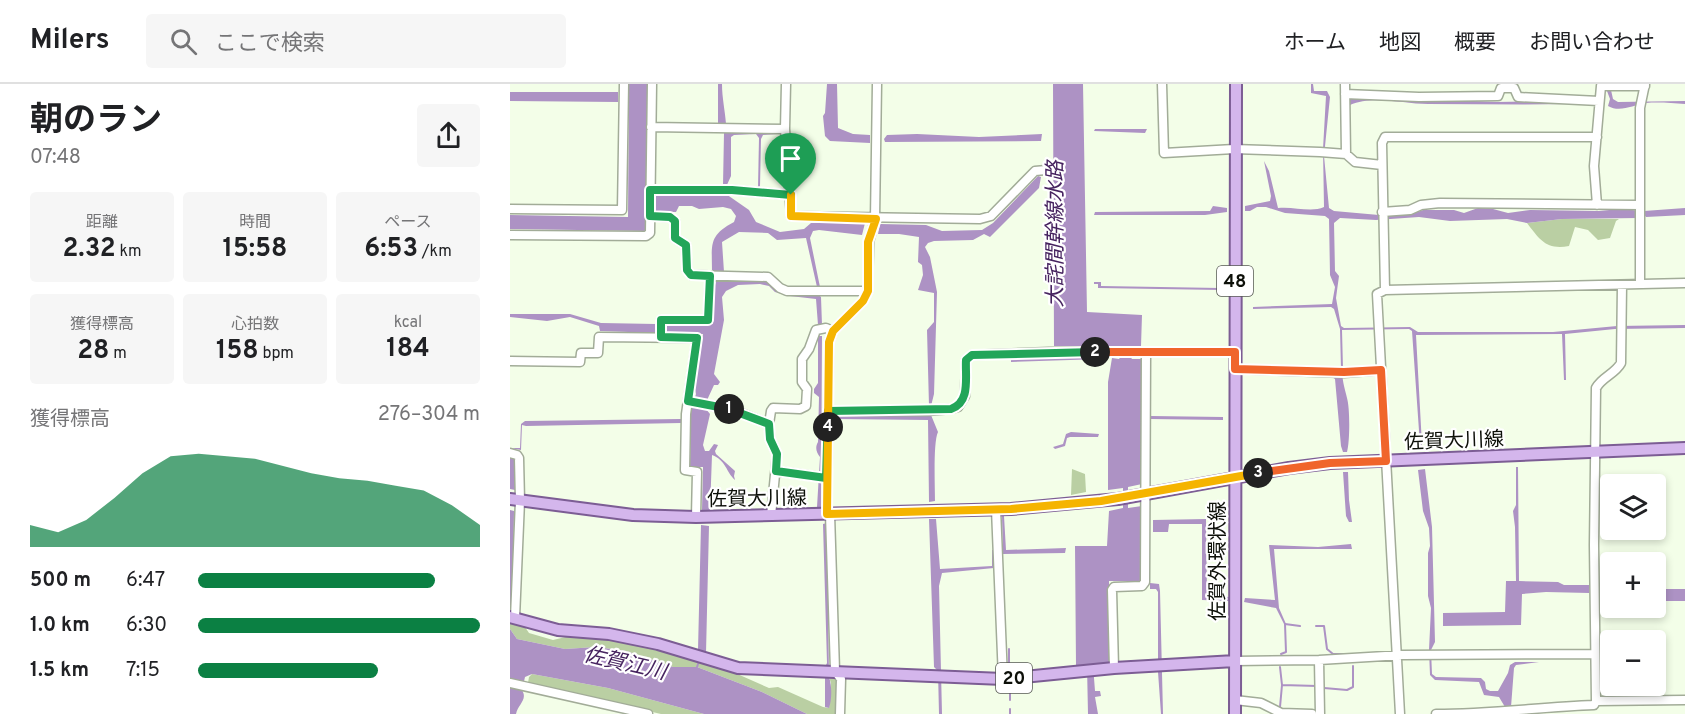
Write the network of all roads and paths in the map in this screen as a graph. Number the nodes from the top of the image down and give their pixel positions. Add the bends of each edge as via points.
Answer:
1 (624, 84) edge
2 (652, 84) edge
3 (786, 84) edge
4 (877, 84) edge
5 (1162, 84) edge
6 (1236, 84) edge
7 (1345, 84) edge
8 (1601, 85) edge
9 (1645, 85) edge
10 (1346, 94) junction
11 (1599, 101) junction
12 (651, 127) junction
13 (785, 129) junction
14 (1597, 137) junction
15 (1234, 149) junction
16 (1346, 154) junction
17 (1382, 165) junction
18 (1046, 170) dead end
19 (650, 190) junction
20 (791, 195) junction
21 (1597, 205) junction
22 (510, 209) edge
23 (1640, 209) junction
24 (1382, 215) junction
25 (650, 216) junction
26 (876, 219) junction
27 (510, 235) edge
28 (710, 276) junction
29 (1640, 284) junction
30 (1685, 284) edge
31 (1622, 285) junction
32 (1385, 290) junction
33 (868, 291) junction
34 (833, 331) junction
35 (661, 337) junction
36 (1235, 352) junction
37 (1146, 353) junction
38 (510, 361) edge
39 (1235, 369) junction
40 (1381, 370) junction
41 (688, 401) junction
42 (828, 411) junction
43 (769, 424) junction
44 (1685, 448) edge
45 (1596, 452) junction
46 (510, 453) edge
47 (1386, 461) junction
48 (776, 471) junction
49 (1235, 477) junction
50 (826, 478) junction
51 (1146, 494) junction
52 (515, 500) edge
53 (996, 509) junction
54 (829, 514) junction
55 (771, 516) junction
56 (696, 517) junction
57 (513, 618) edge
58 (1594, 654) junction
59 (1397, 657) junction
60 (1319, 660) junction
61 (1234, 661) junction
62 (1114, 668) junction
63 (830, 671) junction
64 (1004, 679) junction
65 (510, 683) edge
66 (1235, 700) junction
67 (1685, 700) edge
68 (1596, 701) junction
69 (1284, 713) edge
70 (648, 714) edge
71 (840, 714) edge
72 (1235, 714) edge
73 (1312, 714) edge
74 (1320, 714) edge
75 (1400, 714) edge
76 (1436, 714) edge

1 - 22 street via 622,210
2 - 12 street
3 - 13 street
4 - 26 street
5 - 15 street via 1164,153
6 - 15 main road, 佐賀外環状線 / 48
7 - 10 street
8 - 9 street
8 - 11 street
9 - 23 street via 1641,104
10 - 11 street via 1498,96 1501,88 1515,88 1518,97
10 - 16 street
11 - 14 street
12 - 13 street
12 - 19 street
13 - 20 street
14 - 17 street via 1385,137
14 - 21 street
15 - 16 street
15 - 36 main road, 佐賀外環状線 / 48
16 - 17 street via 1355,162
17 - 24 street
18 - 26 street via 1035,171 991,216
19 - 20 street
19 - 25 street
20 - 26 street via 791,216
21 - 23 street
21 - 24 street via 1440,203
23 - 29 street
24 - 32 street
25 - 27 street via 650,233 646,236
25 - 28 street via 675,221 675,238 686,245 687,270 691,275
26 - 33 street via 868,242
28 - 33 street via 768,277 780,288 793,291
28 - 35 street via 708,320 661,320
29 - 30 street
29 - 31 street
31 - 32 street
31 - 45 street via 1621,363 1596,388
32 - 40 street via 1375,298
33 - 34 street
34 - 42 street via 829,342
34 - 43 street via 816,330 802,359 806,406 773,408
35 - 38 street via 599,337 598,353 581,353 580,362
35 - 41 street via 697,338
36 - 37 street
36 - 39 main road, 佐賀外環状線 / 48
37 - 42 street via 972,355 966,360 965,396 958,407 927,411
37 - 51 street
39 - 40 street
39 - 49 main road, 佐賀外環状線 / 48
40 - 47 street
41 - 43 street via 711,404
41 - 56 street via 685,470 697,472
42 - 50 street
43 - 48 street via 777,454
44 - 45 main road, 佐賀大川線
45 - 47 main road, 佐賀大川線
45 - 58 street
46 - 52 street via 519,458
47 - 49 main road, 佐賀大川線 via 1330,463
47 - 59 street
48 - 50 street
48 - 55 street
49 - 51 main road, 佐賀大川線
49 - 61 main road, 佐賀外環状線 / 48
50 - 54 street
51 - 53 main road, 佐賀大川線
51 - 62 street via 1145,582 1142,586 1112,590
52 - 56 main road, 佐賀大川線 via 633,515
52 - 57 street via 517,611
53 - 54 main road, 佐賀大川線
53 - 64 street
54 - 55 main road, 佐賀大川線
54 - 63 street
55 - 56 main road, 佐賀大川線
57 - 63 main road, 20 via 558,630 609,634 658,644 738,668
58 - 59 street
58 - 68 street
59 - 60 street
59 - 75 street
60 - 61 street
60 - 74 street
61 - 62 main road, 20
61 - 66 main road, 佐賀外環状線 / 48
62 - 64 main road, 20
63 - 64 main road, 20
63 - 71 street via 841,679
65 - 70 street
66 - 69 street via 1261,703
66 - 72 main road, 佐賀外環状線 / 48
67 - 68 street
68 - 76 street via 1594,705 1486,714
69 - 73 street

